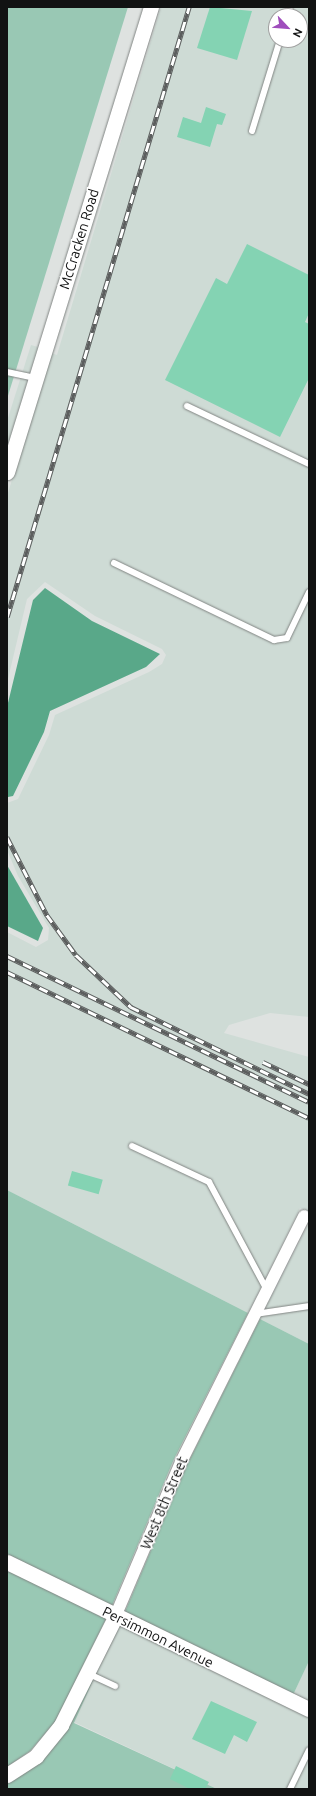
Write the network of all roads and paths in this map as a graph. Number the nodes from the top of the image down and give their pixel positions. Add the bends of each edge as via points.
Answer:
1 (151, 7) edge
2 (278, 48) edge
3 (252, 131) dead end
4 (7, 372) edge
5 (36, 378) junction
6 (187, 406) dead end
7 (12, 437) edge
8 (309, 464) edge
9 (7, 472) edge
10 (114, 563) dead end
11 (309, 592) edge
12 (132, 1146) dead end
13 (304, 1216) dead end
14 (267, 1290) junction
15 (309, 1306) edge
16 (256, 1314) junction
17 (7, 1562) edge
18 (115, 1616) junction
19 (87, 1673) junction
20 (115, 1686) dead end
21 (308, 1707) edge
22 (309, 1750) edge
23 (7, 1775) edge
24 (290, 1789) edge

1 - 5 street, McCracken Road
2 - 3 lane
4 - 5 lane
5 - 7 street, McCracken Road
6 - 8 lane
7 - 9 street, McCracken Road
10 - 11 lane via 274,640 288,638
12 - 14 lane via 209,1182
13 - 14 street, West 8th Street
14 - 16 street, West 8th Street
15 - 16 lane
16 - 18 street, West 8th Street via 181,1462
17 - 18 street, Persimmon Avenue
18 - 19 street, West 8th Street
18 - 21 street, Persimmon Avenue
19 - 20 lane
19 - 23 street, West 8th Street via 61,1726 36,1756
22 - 24 lane

